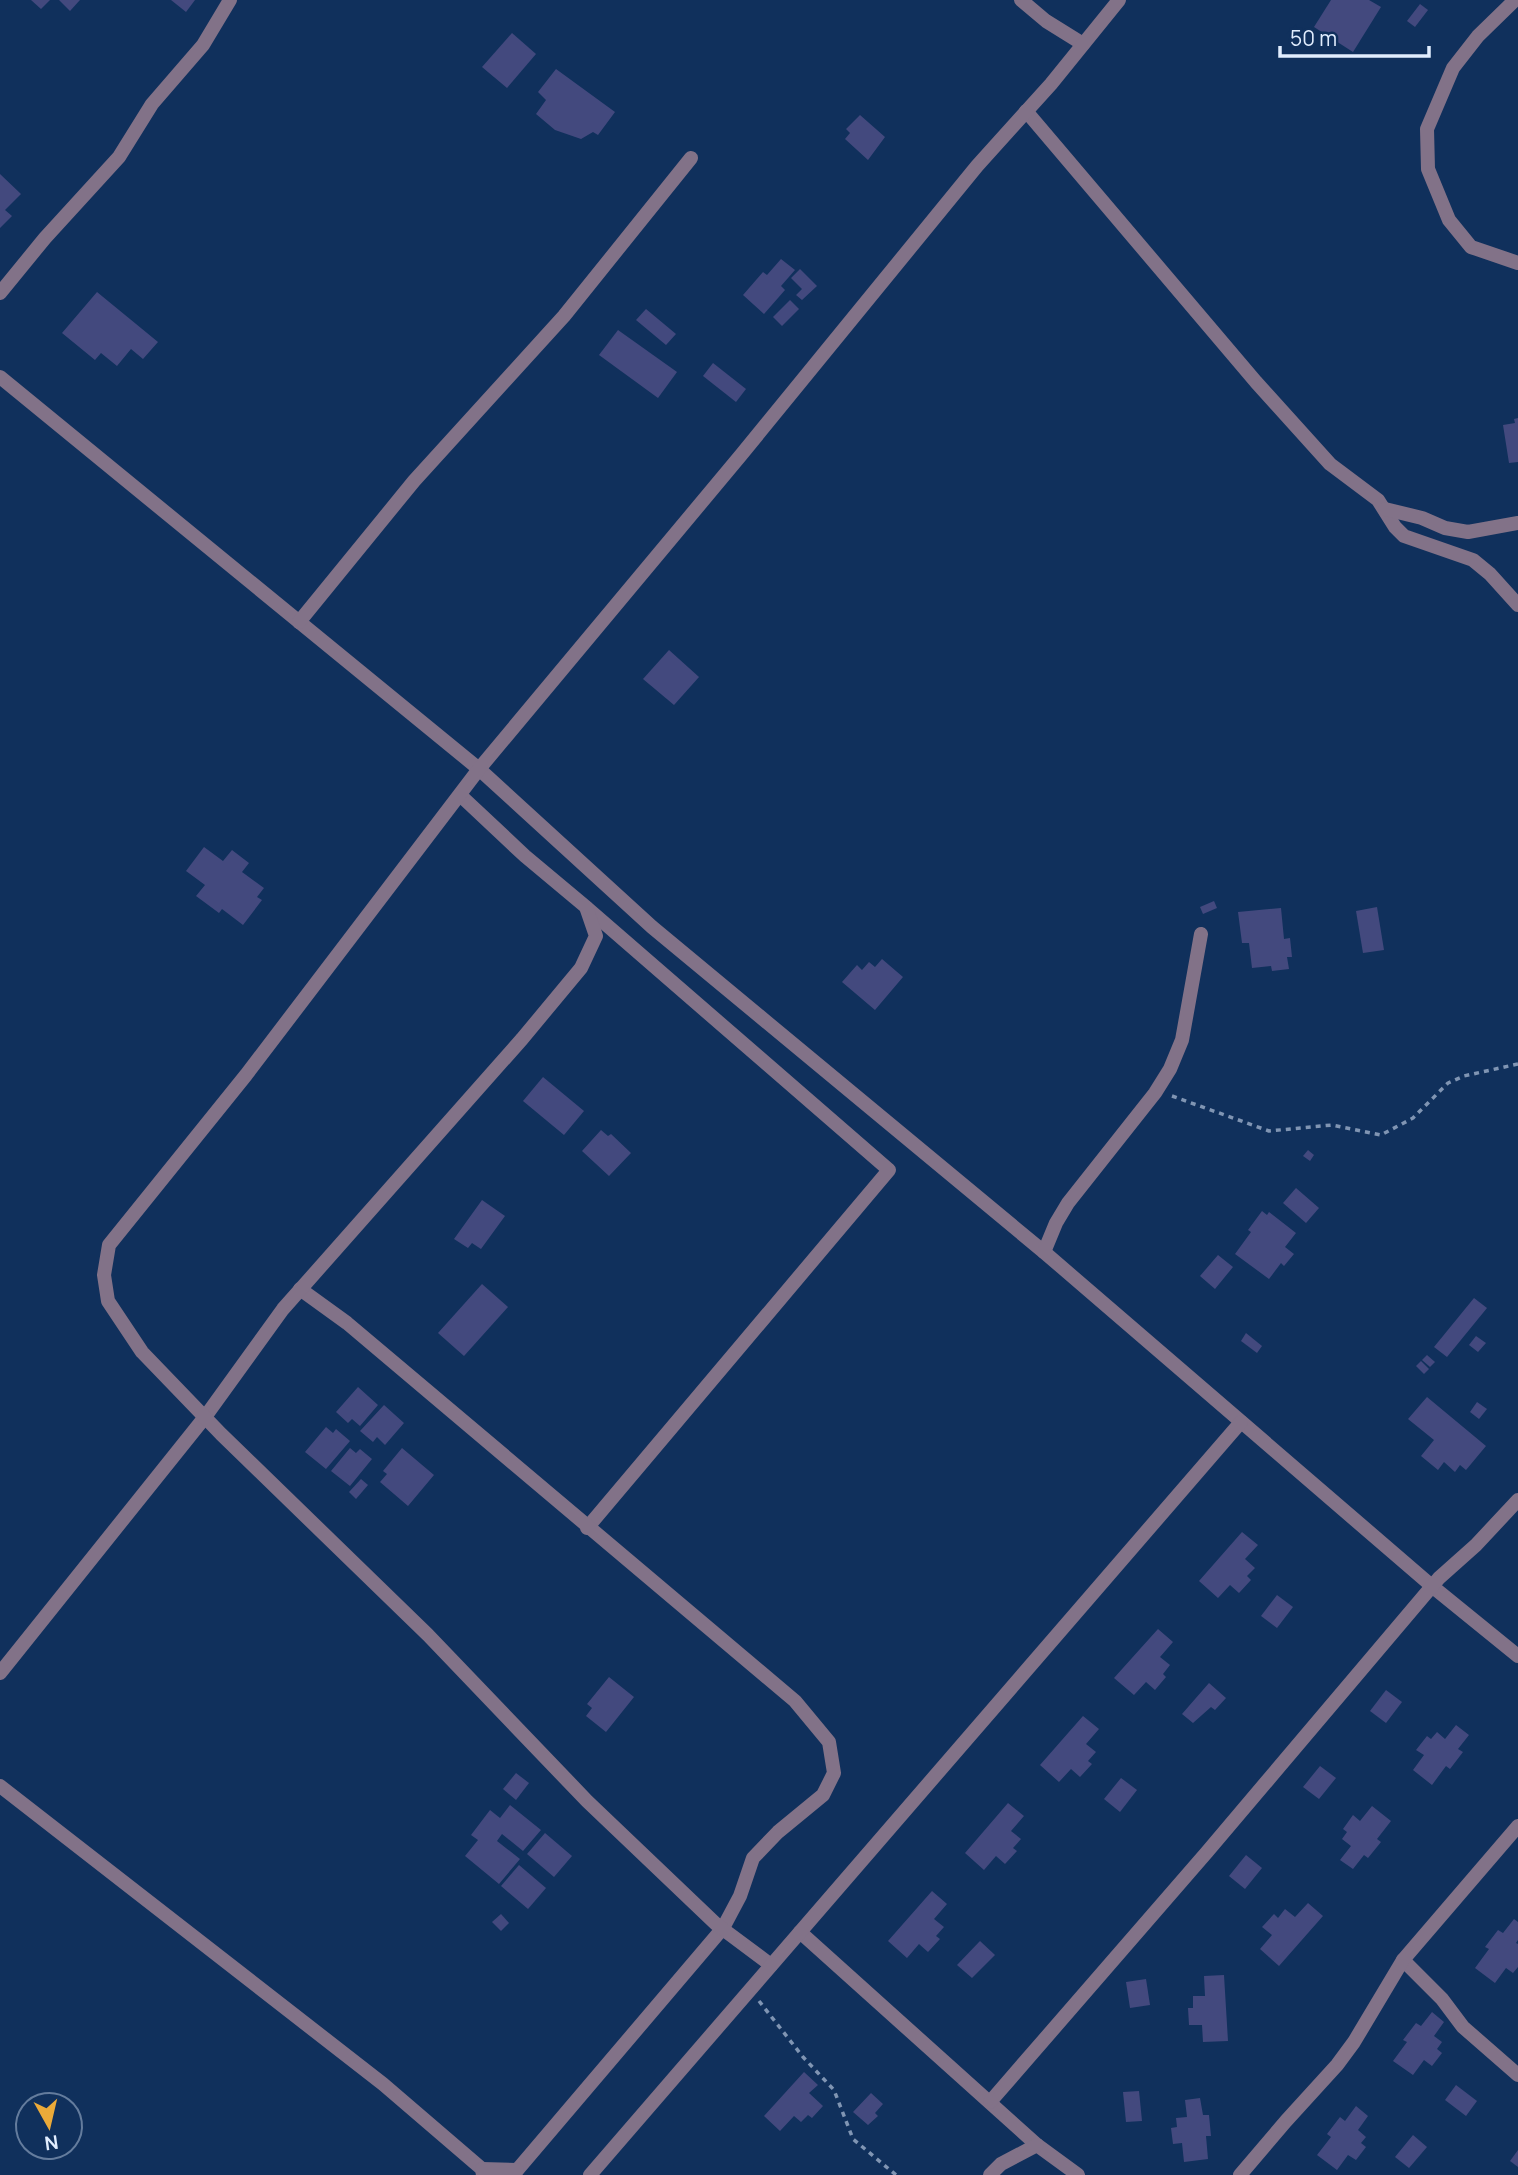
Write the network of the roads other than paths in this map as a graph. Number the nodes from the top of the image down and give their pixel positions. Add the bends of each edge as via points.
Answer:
1 (230, 0) edge
2 (1021, 0) edge
3 (1119, 0) edge
4 (1515, 0) edge
5 (1083, 44) junction
6 (1026, 111) junction
7 (691, 158) dead end
8 (1518, 263) edge
9 (0, 293) edge
10 (0, 377) edge
11 (1385, 509) junction
12 (1518, 523) edge
13 (1518, 605) edge
14 (299, 622) junction
15 (479, 769) junction
16 (460, 795) junction
17 (586, 907) junction
18 (1201, 934) dead end
19 (1044, 1252) junction
20 (300, 1289) junction
21 (205, 1418) junction
22 (1241, 1422) junction
23 (1518, 1500) edge
24 (587, 1528) junction
25 (1433, 1587) junction
26 (1518, 1656) edge
27 (0, 1673) edge
28 (0, 1786) edge
29 (1518, 1826) edge
30 (723, 1928) junction
31 (800, 1932) junction
32 (1403, 1960) junction
33 (771, 1965) junction
34 (1518, 2075) edge
35 (990, 2102) junction
36 (1037, 2145) junction
37 (483, 2172) edge
38 (515, 2173) edge
39 (590, 2175) edge
40 (990, 2175) edge
41 (1078, 2175) edge
42 (1240, 2175) edge

1 - 9 street via 203,45 152,104 119,158
2 - 5 street
3 - 5 street
4 - 8 street via 1453,68 1427,129 1428,169 1449,220 1471,247
5 - 6 street
6 - 11 street via 1318,452
6 - 15 street
7 - 14 street via 564,316 414,481
10 - 14 street
11 - 12 street via 1468,532
11 - 13 street via 1404,536 1481,565
14 - 15 street
15 - 16 street
15 - 19 street via 652,927
16 - 17 street
16 - 21 street via 109,1245 104,1275 108,1301 142,1352
17 - 20 street via 596,936 581,968
17 - 24 street via 889,1170
18 - 19 street via 1182,1040 1170,1069 1068,1203
19 - 22 street
20 - 21 street
20 - 24 street via 347,1323
21 - 27 street
21 - 30 street via 428,1635 587,1801
22 - 25 street
22 - 31 street
23 - 25 street
24 - 30 street via 795,1701 829,1742 834,1773 824,1795 753,1858
25 - 26 street
25 - 35 street
28 - 37 street via 383,2084
29 - 32 street
30 - 33 street
30 - 38 street
31 - 33 street
31 - 35 street
32 - 34 street via 1463,2026
32 - 42 street via 1337,2065
33 - 39 street
35 - 36 street
36 - 40 street
36 - 41 street
37 - 38 street

